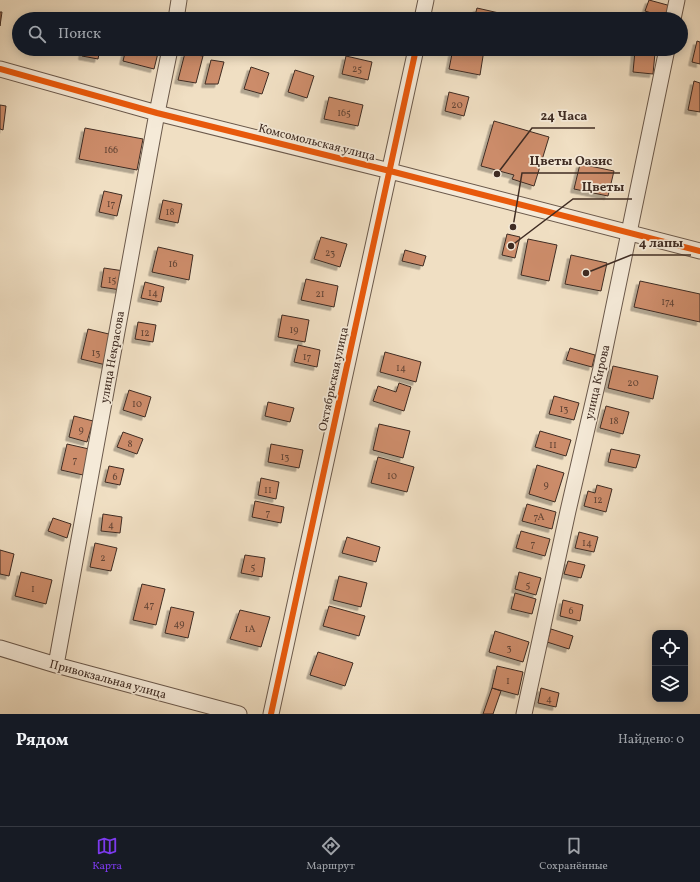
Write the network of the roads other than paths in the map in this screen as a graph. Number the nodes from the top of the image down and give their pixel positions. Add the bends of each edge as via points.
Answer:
1 (180, 0) edge
2 (426, 0) edge
3 (677, 0) edge
4 (177, 12) edge
5 (423, 12) edge
6 (675, 12) edge
7 (169, 56) edge
8 (415, 56) edge
9 (666, 56) edge
10 (0, 69) edge
11 (157, 113) junction
12 (390, 171) junction
13 (629, 234) junction
14 (700, 251) edge
15 (0, 648) edge
16 (56, 665) junction
17 (239, 714) edge
18 (271, 714) edge
19 (524, 714) edge

1 - 4 street
2 - 5 street
3 - 6 street
7 - 11 street, улица Некрасова
8 - 12 street, Октябрьская улица
9 - 13 street, улица Кирова
10 - 11 street, Комсомольская улица
11 - 12 street, Комсомольская улица
11 - 16 street, улица Некрасова
12 - 13 street, Комсомольская улица
12 - 18 street, Октябрьская улица
13 - 14 street, Комсомольская улица
13 - 19 street, улица Кирова
15 - 16 street, Привокзальная улица
16 - 17 street, Привокзальная улица

